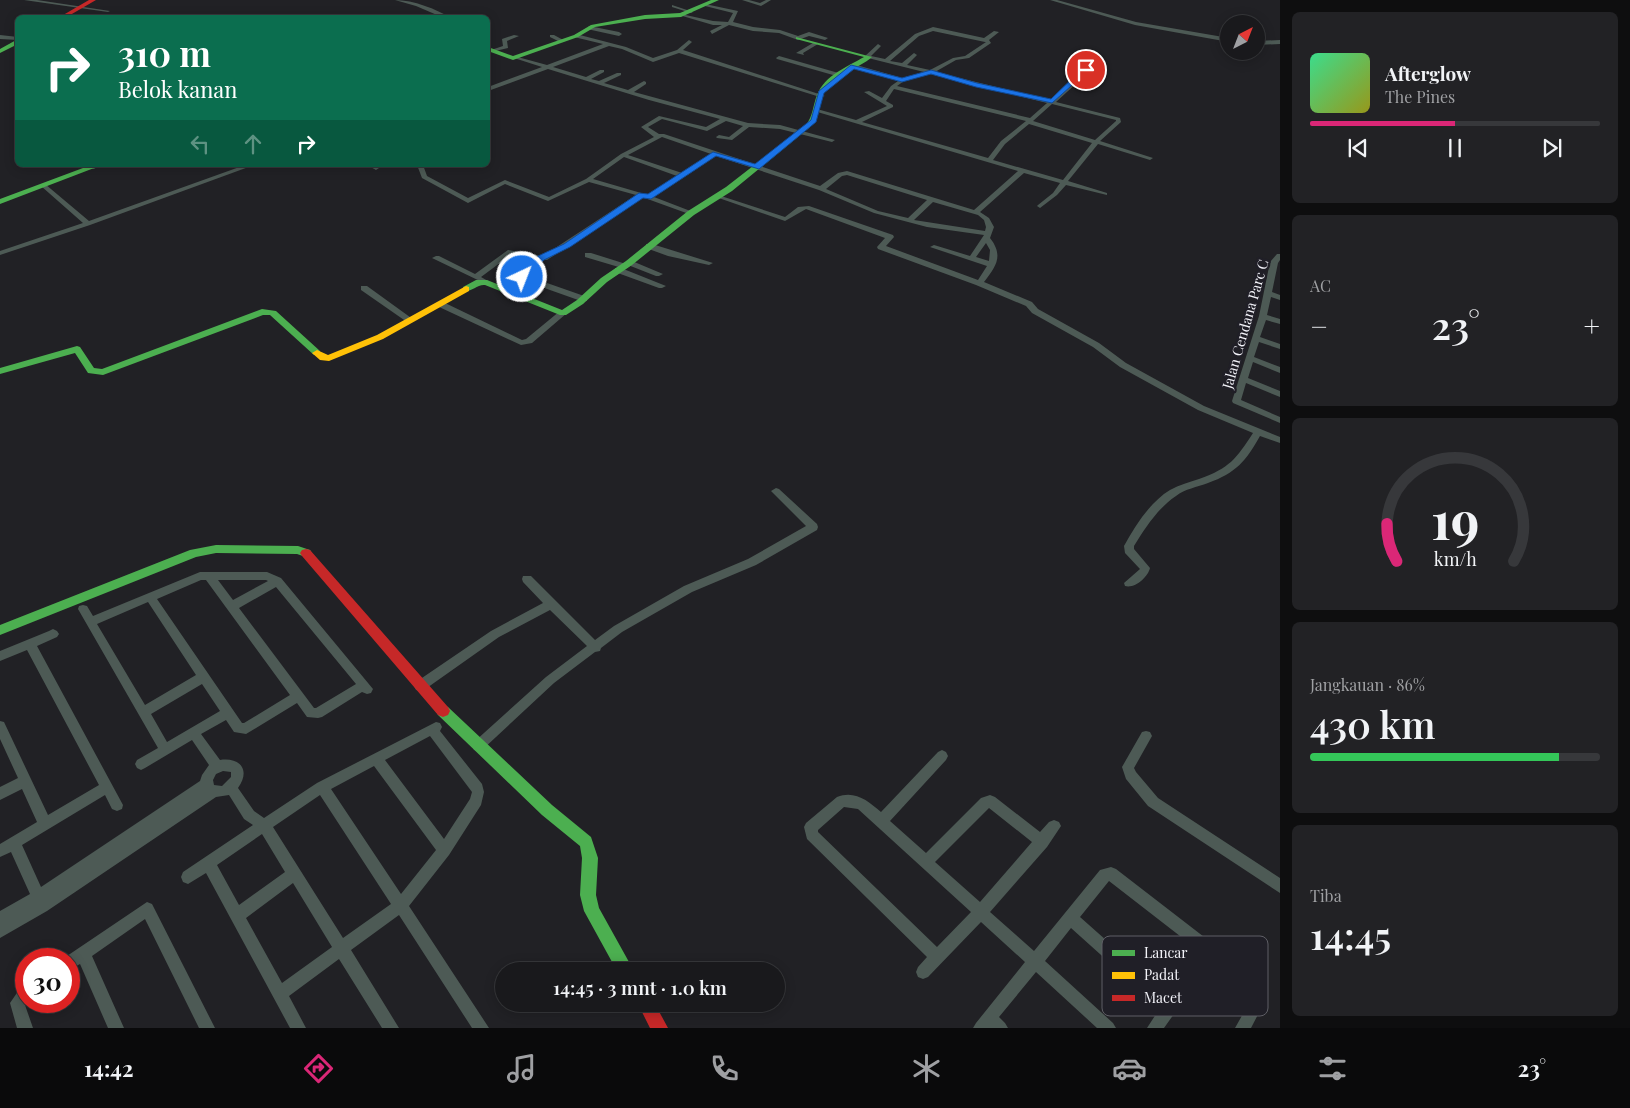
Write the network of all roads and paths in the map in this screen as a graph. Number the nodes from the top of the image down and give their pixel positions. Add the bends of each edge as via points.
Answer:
1 (26, 0) edge
2 (93, 0) edge
3 (397, 0) edge
4 (744, 0) edge
5 (769, 0) edge
6 (1052, 0) edge
7 (754, 1) edge
8 (712, 2) edge
9 (82, 6) junction
10 (108, 11) dead end
11 (682, 11) junction
12 (441, 13) junction
13 (66, 15) edge
14 (436, 15) edge
15 (445, 15) edge
16 (706, 21) junction
17 (730, 24) junction
18 (694, 26) dead end
19 (589, 28) junction
20 (712, 32) dead end
21 (996, 32) dead end
22 (619, 34) dead end
23 (516, 36) dead end
24 (576, 36) junction
25 (0, 38) edge
26 (798, 38) junction
27 (826, 38) dead end
28 (1220, 38) edge
29 (985, 40) junction
30 (12, 42) edge
31 (688, 42) dead end
32 (1280, 42) edge
33 (1265, 43) edge
34 (609, 44) junction
35 (815, 44) junction
36 (878, 46) dead end
37 (0, 51) edge
38 (679, 51) junction
39 (492, 53) edge
40 (802, 54) dead end
41 (914, 55) dead end
42 (516, 57) junction
43 (868, 57) junction
44 (1097, 57) dead end
45 (779, 58) dead end
46 (886, 61) junction
47 (903, 65) junction
48 (547, 66) junction
49 (853, 66) junction
50 (602, 71) dead end
51 (931, 72) junction
52 (619, 74) dead end
53 (840, 75) junction
54 (588, 78) junction
55 (902, 80) junction
56 (601, 82) junction
57 (644, 83) dead end
58 (490, 87) edge
59 (893, 87) junction
60 (629, 92) junction
61 (867, 92) dead end
62 (822, 96) junction
63 (883, 101) junction
64 (1052, 101) junction
65 (817, 111) junction
66 (725, 119) junction
67 (1030, 121) junction
68 (857, 122) junction
69 (748, 124) junction
70 (801, 131) junction
71 (658, 136) junction
72 (718, 137) dead end
73 (832, 140) dead end
74 (1097, 141) junction
75 (716, 153) junction
76 (623, 156) junction
77 (1150, 158) dead end
78 (990, 160) junction
79 (93, 167) edge
80 (245, 167) edge
81 (421, 167) edge
82 (756, 167) junction
83 (1022, 171) junction
84 (682, 175) junction
85 (588, 180) junction
86 (1066, 182) junction
87 (42, 185) junction
88 (821, 189) junction
89 (1105, 194) dead end
90 (645, 196) junction
91 (716, 196) junction
92 (932, 199) junction
93 (0, 202) edge
94 (1040, 206) dead end
95 (691, 213) junction
96 (975, 213) junction
97 (909, 220) junction
98 (88, 224) junction
99 (986, 236) junction
100 (649, 246) junction
101 (934, 247) dead end
102 (0, 253) edge
103 (588, 254) dead end
104 (1280, 256) edge
105 (436, 258) dead end
106 (541, 258) junction
107 (971, 259) junction
108 (709, 263) dead end
109 (993, 265) junction
110 (624, 266) junction
111 (660, 274) dead end
112 (1276, 274) edge
113 (480, 279) junction
114 (979, 283) junction
115 (662, 286) dead end
116 (364, 288) dead end
117 (1268, 293) junction
118 (1280, 298) edge
119 (584, 299) junction
120 (440, 304) junction
121 (563, 313) junction
122 (1263, 316) junction
123 (410, 320) junction
124 (1280, 322) edge
125 (1256, 338) junction
126 (1280, 348) edge
127 (1250, 358) junction
128 (1280, 370) edge
129 (0, 371) edge
130 (1243, 379) junction
131 (1280, 394) edge
132 (1280, 420) edge
133 (1258, 432) junction
134 (1280, 440) edge
135 (776, 491) dead end
136 (209, 576) junction
137 (527, 579) dead end
138 (277, 581) junction
139 (1129, 583) dead end
140 (150, 597) junction
141 (551, 604) junction
142 (231, 607) junction
143 (83, 609) dead end
144 (90, 622) junction
145 (0, 630) edge
146 (54, 634) dead end
147 (30, 644) junction
148 (596, 648) junction
149 (0, 656) edge
150 (202, 678) junction
151 (420, 686) junction
152 (298, 696) junction
153 (143, 712) junction
154 (226, 713) junction
155 (0, 726) edge
156 (193, 732) junction
157 (1146, 736) dead end
158 (478, 746) junction
159 (165, 750) junction
160 (942, 756) dead end
161 (376, 758) junction
162 (141, 764) dead end
163 (217, 767) junction
164 (26, 780) junction
165 (108, 787) junction
166 (322, 787) junction
167 (210, 788) junction
168 (231, 788) junction
169 (0, 794) edge
170 (117, 805) dead end
171 (881, 821) junction
172 (45, 824) junction
173 (264, 825) junction
174 (1054, 826) dead end
175 (1042, 842) junction
176 (14, 843) junction
177 (444, 850) junction
178 (0, 851) edge
179 (926, 862) junction
180 (208, 863) junction
181 (295, 873) junction
182 (188, 877) dead end
183 (1280, 886) edge
184 (40, 902) junction
185 (401, 906) junction
186 (980, 913) junction
187 (236, 916) junction
188 (1071, 918) junction
189 (0, 919) edge
190 (0, 931) edge
191 (1190, 936) edge
192 (1102, 946) edge
193 (342, 948) junction
194 (83, 953) junction
195 (80, 955) edge
196 (937, 957) junction
197 (621, 962) edge
198 (1036, 963) junction
199 (923, 972) dead end
200 (279, 994) junction
201 (650, 1012) edge
202 (20, 1013) edge
203 (1164, 1016) edge
204 (1250, 1016) edge
205 (990, 1025) edge
206 (25, 1028) edge
207 (116, 1028) edge
208 (207, 1028) edge
209 (298, 1028) edge
210 (391, 1028) edge
211 (481, 1028) edge
212 (659, 1028) edge
213 (1108, 1028) edge
214 (1155, 1028) edge
215 (1243, 1028) edge

1 - 9 street
2 - 9 street
3 - 12 street
4 - 7 street
5 - 7 street via 763,5
6 - 28 street via 1129,21
8 - 11 street
8 - 17 street via 736,12
9 - 10 street
9 - 13 street
11 - 16 street
11 - 19 street
12 - 14 street
12 - 15 street
16 - 17 street
16 - 18 street
17 - 20 street
17 - 26 street
19 - 22 street
19 - 24 street
21 - 29 street
23 - 39 street via 504,40 506,47
24 - 34 street
24 - 42 street via 557,38
25 - 30 street
26 - 27 street via 809,34
26 - 35 street
29 - 46 street via 933,29 917,35
29 - 51 street via 989,42 967,57 955,59
30 - 37 street
31 - 38 street
32 - 33 street
34 - 38 street via 653,60
34 - 48 street
35 - 40 street via 799,53
35 - 43 street
36 - 43 street
38 - 62 street
39 - 42 street
41 - 47 street
42 - 48 street
43 - 46 street
43 - 49 street
44 - 64 street
45 - 53 street
46 - 47 street
47 - 51 street
48 - 54 street
48 - 58 street
49 - 53 street
49 - 55 street
50 - 54 street
51 - 55 street
51 - 64 street
52 - 56 street
53 - 62 street via 821,92
54 - 56 street
55 - 59 street
56 - 60 street
57 - 60 street
59 - 63 street
59 - 67 street
60 - 66 street
61 - 63 street
62 - 65 street
63 - 68 street via 891,106
64 - 67 street via 1045,111
64 - 74 street via 1118,119
65 - 68 street
65 - 70 street via 814,120
66 - 69 street
66 - 71 street via 707,130 660,117 644,127
67 - 74 street
67 - 78 street via 1011,134
68 - 78 street
69 - 70 street
69 - 72 street via 730,138
70 - 73 street
70 - 82 street
71 - 75 street
71 - 76 street
74 - 77 street
74 - 86 street
75 - 82 street
75 - 84 street
76 - 84 street
76 - 85 street
78 - 83 street
79 - 87 street
80 - 98 street
81 - 85 street via 424,178 468,201 505,182 548,199
82 - 88 street
82 - 91 street
83 - 86 street
83 - 96 street
84 - 90 street
85 - 90 street
86 - 89 street
86 - 94 street
87 - 93 street
87 - 98 street
88 - 92 street via 843,173
88 - 97 street via 876,212
90 - 95 street
90 - 106 street
91 - 95 street
91 - 114 street via 785,218 807,207 890,238 881,247
92 - 96 street
92 - 97 street
95 - 100 street
96 - 99 street via 987,219 990,227
97 - 99 street
98 - 102 street
99 - 107 street
99 - 109 street via 995,254
100 - 108 street
100 - 110 street
101 - 107 street
103 - 110 street
104 - 112 street, Jalan Cendana Parc C via 1274,262
105 - 113 street
106 - 113 street via 513,252
106 - 119 street via 522,277
107 - 109 street
109 - 114 street
110 - 111 street
110 - 115 street
110 - 119 street
112 - 117 street, Jalan Cendana Parc C
113 - 120 street
113 - 121 street via 544,308
114 - 133 street via 1029,304 1035,311 1096,344 1123,365 1201,408
116 - 123 street
117 - 118 street
117 - 122 street, Jalan Cendana Parc C
119 - 121 street
120 - 121 street via 521,343 529,341
120 - 123 street
122 - 124 street
122 - 125 street, Jalan Cendana Parc C
123 - 129 street via 370,342 329,358 323,358 273,313 262,312 103,372 91,371 77,349
125 - 126 street
125 - 127 street, Jalan Cendana Parc C
127 - 128 street
127 - 130 street, Jalan Cendana Parc C
130 - 131 street
130 - 132 street, Jalan Cendana Parc C via 1236,401
133 - 134 street
133 - 139 street via 1240,462 1227,471 1180,489 1154,510 1129,546 1145,568 1144,573
135 - 148 street via 813,525 812,529 752,562 688,589 618,630
136 - 138 street via 267,576
136 - 140 street via 197,576
136 - 142 street
137 - 141 street
138 - 142 street
138 - 152 street via 365,687 313,714
140 - 144 street
140 - 150 street
141 - 148 street
141 - 151 street via 496,634
142 - 152 street
143 - 144 street
144 - 153 street
145 - 151 street via 194,553 216,549 298,550 311,557
146 - 147 street
147 - 149 street
147 - 165 street
148 - 158 street via 550,680
150 - 153 street
150 - 154 street
151 - 158 street
152 - 154 street via 242,730
153 - 159 street
154 - 156 street
155 - 164 street
156 - 159 street
156 - 163 street
157 - 183 street via 1128,766 1130,775 1153,802
158 - 197 street via 586,842 590,858 588,896 592,911
159 - 162 street
160 - 171 street
161 - 166 street
161 - 177 street
161 - 177 street via 435,728 478,792 476,801
163 - 167 street via 208,774
163 - 168 street via 227,764 238,771
164 - 169 street
164 - 172 street
165 - 170 street
165 - 172 street
166 - 173 street
166 - 185 street
167 - 168 street via 222,792
167 - 184 street
168 - 173 street via 249,815
171 - 179 street
171 - 196 street via 861,803 842,801 820,818 810,831
172 - 176 street
173 - 180 street
173 - 181 street
174 - 175 street
175 - 179 street via 990,801
175 - 186 street
176 - 178 street
176 - 184 street
177 - 185 street
179 - 186 street
180 - 182 street
180 - 187 street
181 - 187 street
181 - 193 street
184 - 189 street
184 - 190 street
185 - 193 street
185 - 211 street
186 - 196 street
186 - 198 street
187 - 200 street
188 - 191 street via 1105,875 1111,874
188 - 192 street
188 - 198 street
193 - 200 street
193 - 210 street
194 - 195 street
194 - 207 street
194 - 208 street via 147,909
196 - 199 street
198 - 205 street
198 - 213 street
200 - 209 street
201 - 212 street
202 - 206 street
203 - 214 street
204 - 215 street

